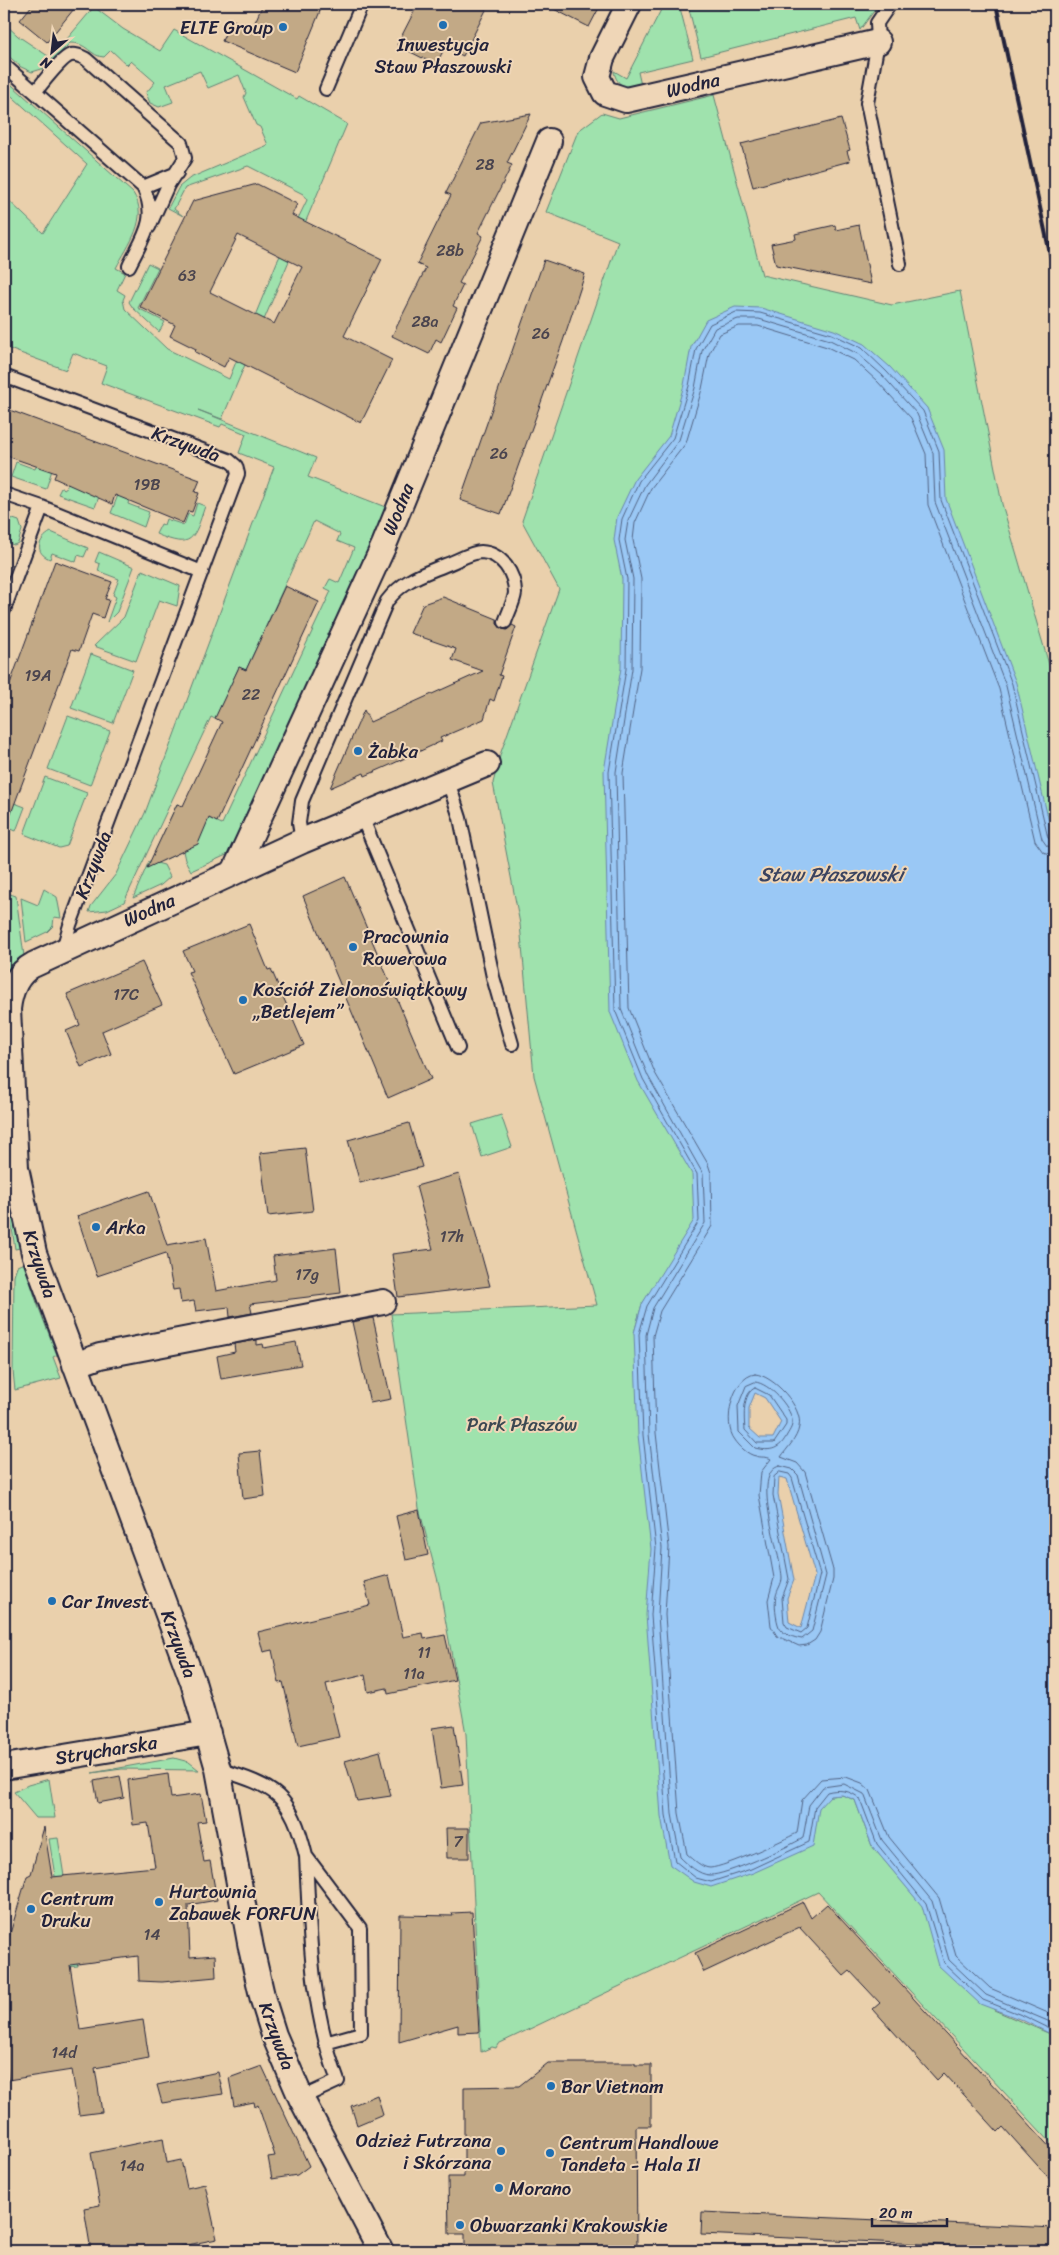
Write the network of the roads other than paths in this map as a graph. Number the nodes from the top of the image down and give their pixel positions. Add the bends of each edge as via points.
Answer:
1 (362, 4) edge
2 (629, 4) edge
3 (890, 4) edge
4 (878, 42) junction
5 (4, 65) edge
6 (326, 89) dead end
7 (35, 92) junction
8 (549, 141) dead end
9 (177, 172) junction
10 (143, 187) junction
11 (149, 227) junction
12 (900, 264) dead end
13 (129, 266) dead end
14 (4, 376) edge
15 (4, 494) edge
16 (42, 507) junction
17 (202, 572) junction
18 (4, 610) edge
19 (505, 622) dead end
20 (486, 764) dead end
21 (448, 781) junction
22 (362, 818) junction
23 (302, 841) junction
24 (234, 872) junction
25 (63, 949) junction
26 (512, 1044) dead end
27 (458, 1048) dead end
28 (383, 1302) dead end
29 (75, 1365) junction
30 (208, 1733) junction
31 (4, 1767) edge
32 (218, 1769) junction
33 (306, 1856) junction
34 (325, 2043) junction
35 (302, 2098) junction
36 (381, 2251) edge

1 - 6 lane
2 - 4 street, Wodna via 602,58 597,77 605,93 626,100
3 - 4 lane via 877,23
4 - 12 lane via 867,103
5 - 7 lane
7 - 9 lane via 71,55 86,59 182,143 185,158
7 - 10 lane
8 - 24 street, Wodna via 384,545
9 - 10 lane
9 - 11 lane
10 - 11 lane via 149,199
11 - 13 lane
14 - 17 lane, Krzywda via 229,460 236,466 236,483
15 - 16 lane
16 - 17 lane
16 - 18 lane
17 - 25 lane, Krzywda
19 - 23 lane via 515,595 514,580 507,565 495,555 480,552 412,578 398,587 387,601 302,801 299,823
20 - 21 street, Wodna
21 - 22 street, Wodna
21 - 26 lane via 460,818 493,977
22 - 23 street, Wodna
22 - 27 lane
23 - 24 street, Wodna
24 - 25 street, Wodna
25 - 29 street, Krzywda via 28,968 20,976 13,986 8,1009 16,1168 34,1253
28 - 29 street via 100,1356
29 - 30 street, Krzywda via 193,1682
30 - 31 street, Strycharska
30 - 32 street, Krzywda
32 - 33 lane via 249,1779 278,1794 294,1817
32 - 35 street, Krzywda via 263,2000
33 - 34 lane via 313,1987
33 - 34 lane via 360,1928 361,2033
34 - 35 lane via 338,2080
35 - 36 street, Krzywda

